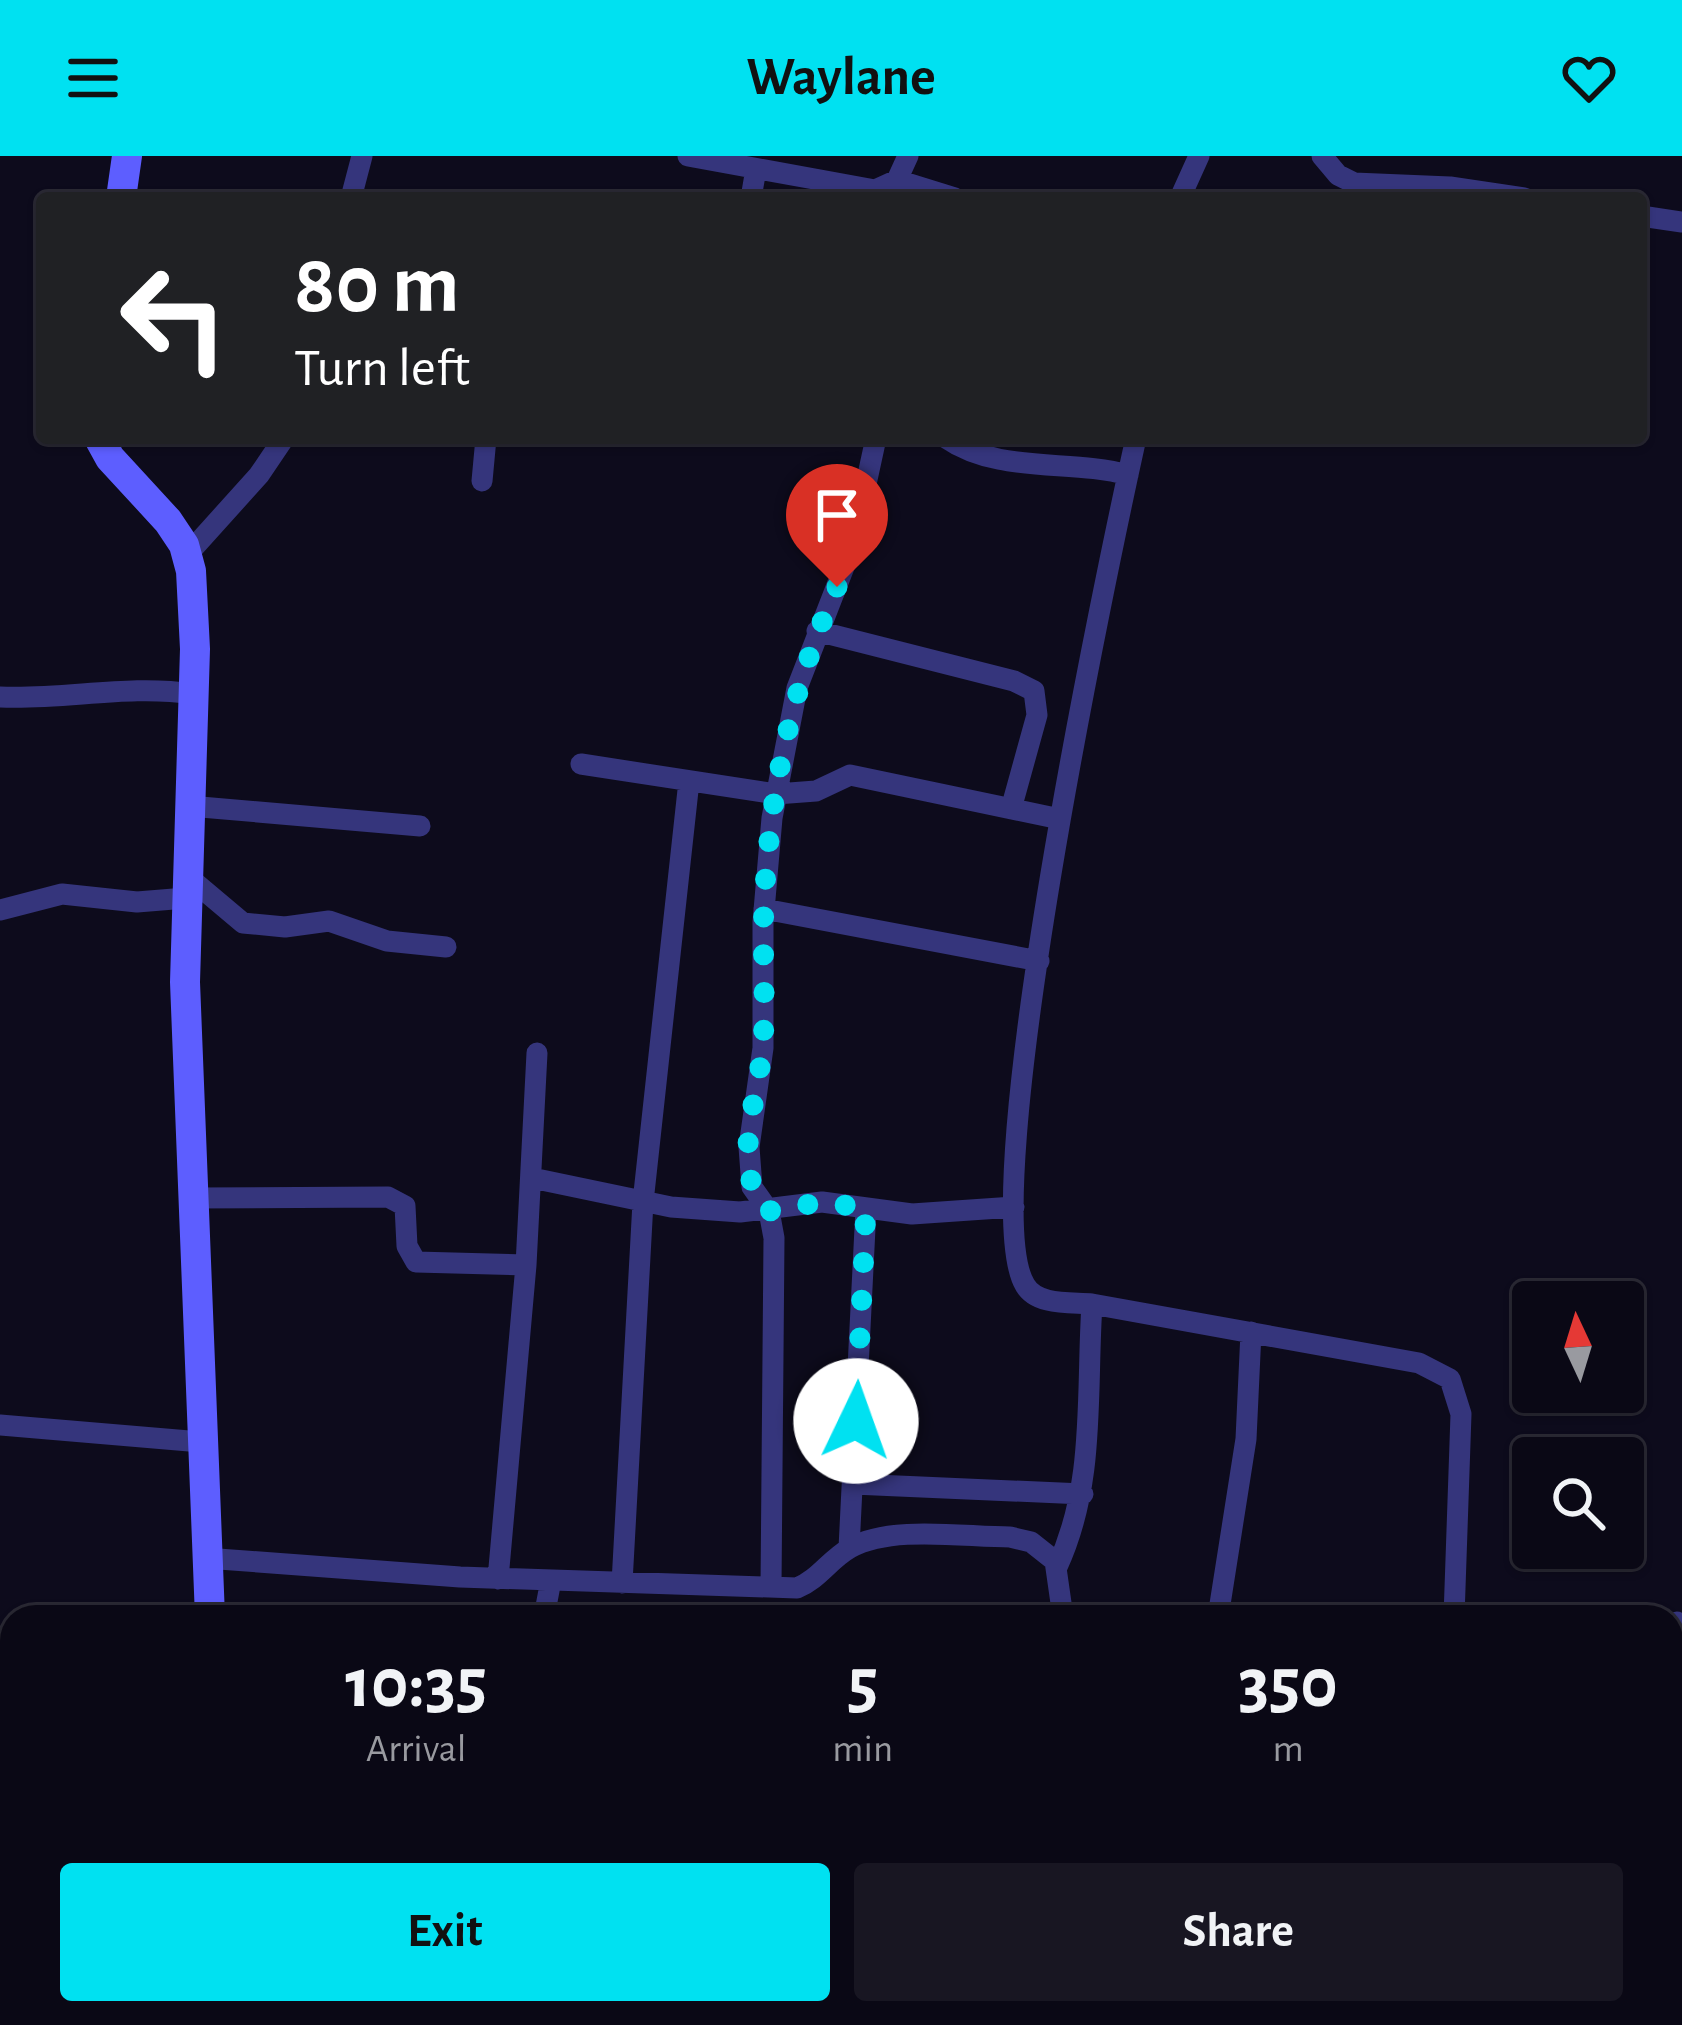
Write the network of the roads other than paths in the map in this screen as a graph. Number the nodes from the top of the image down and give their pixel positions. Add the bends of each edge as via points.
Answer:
1 (127, 156) edge
2 (362, 156) edge
3 (688, 156) edge
4 (908, 156) edge
5 (1199, 156) edge
6 (1325, 158) edge
7 (756, 169) junction
8 (897, 180) junction
9 (122, 192) edge
10 (353, 192) edge
11 (752, 192) edge
12 (853, 192) edge
13 (869, 192) edge
14 (936, 192) edge
15 (1183, 192) edge
16 (1484, 192) edge
17 (1647, 217) edge
18 (1682, 222) edge
19 (104, 444) edge
20 (280, 444) edge
21 (485, 444) edge
22 (875, 444) edge
23 (966, 444) edge
24 (1135, 444) edge
25 (1128, 476) junction
26 (482, 481) dead end
27 (187, 555) junction
28 (817, 631) junction
29 (193, 694) junction
30 (0, 698) edge
31 (581, 764) dead end
32 (689, 781) junction
33 (776, 794) junction
34 (189, 806) junction
35 (1011, 809) junction
36 (1060, 820) junction
37 (420, 826) dead end
38 (186, 887) junction
39 (764, 909) junction
40 (0, 910) edge
41 (446, 947) dead end
42 (1039, 961) junction
43 (537, 1053) dead end
44 (532, 1178) junction
45 (192, 1198) junction
46 (643, 1202) junction
47 (1014, 1207) junction
48 (866, 1208) junction
49 (769, 1211) junction
50 (526, 1265) junction
51 (1092, 1304) junction
52 (1251, 1332) junction
53 (0, 1425) edge
54 (201, 1442) junction
55 (853, 1484) junction
56 (1083, 1494) junction
57 (849, 1549) junction
58 (205, 1558) junction
59 (1057, 1568) junction
60 (498, 1579) junction
61 (551, 1580) junction
62 (622, 1582) junction
63 (771, 1587) junction
64 (209, 1605) edge
65 (546, 1605) edge
66 (1062, 1605) edge
67 (1219, 1605) edge
68 (1454, 1605) edge

1 - 9 main road
2 - 10 street
3 - 7 street
4 - 8 street
5 - 15 street
6 - 16 street via 1354,183
7 - 11 street
7 - 12 street
8 - 13 street
8 - 14 street
17 - 18 street
19 - 27 main road
20 - 27 street
21 - 26 street
22 - 28 street via 853,544
23 - 25 street via 1040,466 1089,465
24 - 25 street
25 - 36 street
27 - 29 main road
28 - 33 street
28 - 35 street via 1034,691 1036,715
29 - 30 street via 140,688
29 - 34 main road
31 - 32 street
32 - 33 street
32 - 46 street
33 - 35 street via 816,791 850,776
33 - 39 street
34 - 37 street
34 - 38 main road
35 - 36 street
36 - 42 street
38 - 40 street via 137,902 62,894
38 - 41 street via 243,923 329,921 388,941
38 - 45 main road
39 - 42 street
39 - 49 street via 764,1035 749,1147 752,1187
42 - 47 street
43 - 44 street
44 - 46 street
44 - 50 street
45 - 50 street via 388,1197 405,1205 406,1246 416,1262
45 - 54 main road
46 - 49 street
46 - 62 street
47 - 48 street via 912,1214
47 - 51 street via 1025,1287 1050,1301
48 - 49 street via 822,1202
48 - 55 street
49 - 63 street
50 - 60 street
51 - 52 street
51 - 56 street
52 - 67 street via 1243,1461
52 - 68 street via 1419,1363 1450,1379 1460,1414
53 - 54 street
54 - 58 main road
55 - 56 street
55 - 57 street
56 - 59 street
57 - 59 street via 872,1540 1010,1537 1044,1550
57 - 63 street via 815,1580
58 - 60 street
58 - 64 main road
59 - 66 street
60 - 61 street
61 - 62 street
61 - 65 street
62 - 63 street

